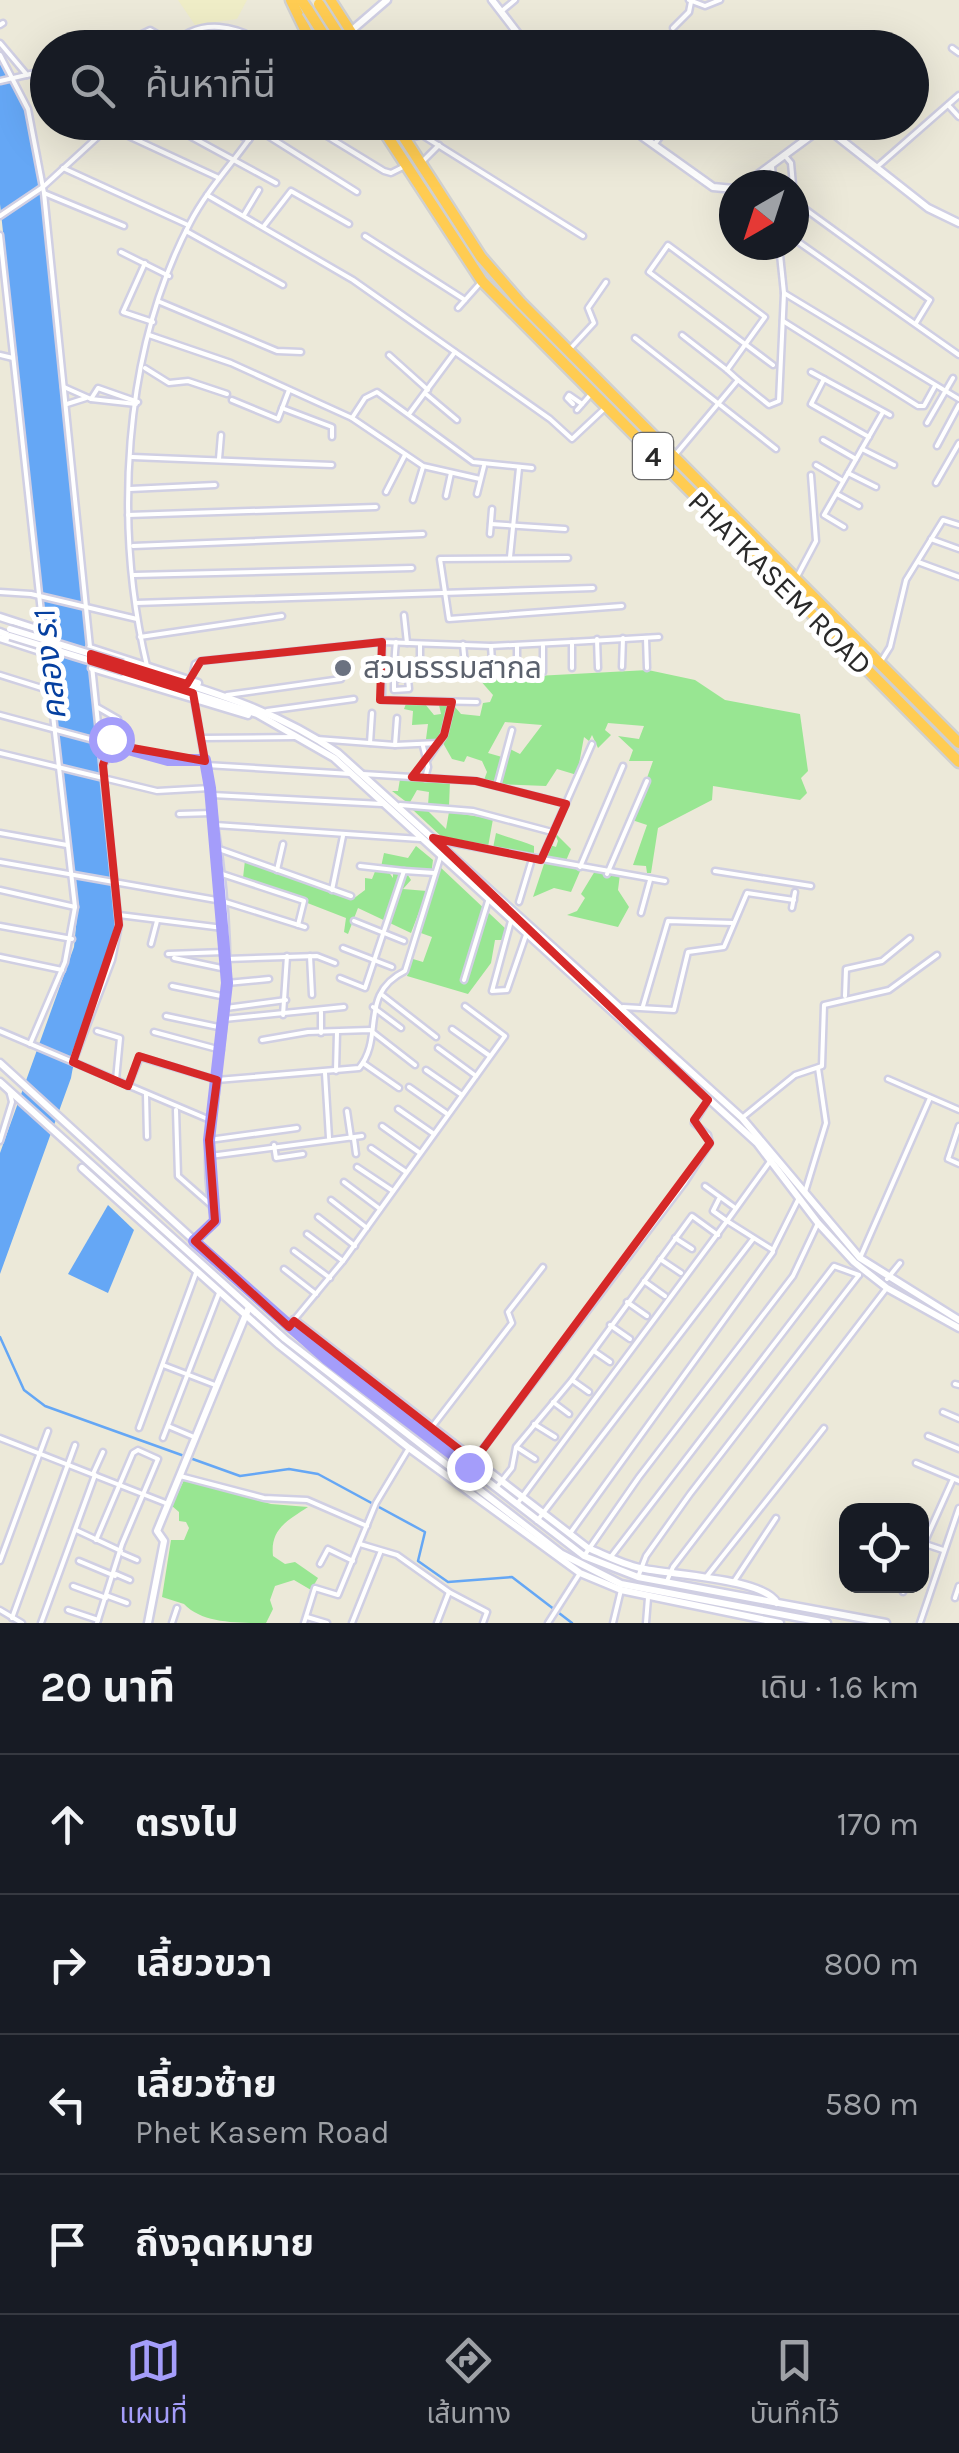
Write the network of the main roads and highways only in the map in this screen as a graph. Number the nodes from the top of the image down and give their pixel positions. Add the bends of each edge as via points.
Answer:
1 (291, 0) edge
2 (387, 0) edge
3 (492, 0) edge
4 (322, 1) edge
5 (305, 5) edge
6 (305, 30) edge
7 (321, 30) edge
8 (337, 30) edge
9 (350, 30) joint
10 (515, 30) edge
11 (389, 140) edge
12 (405, 140) edge
13 (647, 140) edge
14 (807, 140) edge
15 (843, 140) edge
16 (769, 170) edge
17 (719, 188) edge
18 (959, 222) edge
19 (744, 527) junction
20 (733, 538) junction
21 (0, 628) edge
22 (43, 631) road end
23 (90, 648) road end
24 (46, 653) road end
25 (92, 668) road end
26 (124, 668) junction
27 (256, 706) junction
28 (282, 726) junction
29 (959, 743) edge
30 (959, 762) edge
31 (579, 969) junction
32 (572, 976) junction
33 (0, 1064) edge
34 (0, 1082) edge
35 (82, 1168) dead end
36 (249, 1307) junction
37 (243, 1314) junction
38 (959, 1320) edge
39 (292, 1324) junction
40 (959, 1328) edge
41 (419, 1430) junction
42 (410, 1445) junction
43 (472, 1464) junction
44 (586, 1552) junction
45 (560, 1556) junction
46 (639, 1573) junction
47 (699, 1582) junction
48 (649, 1593) junction
49 (778, 1603) junction
50 (815, 1610) junction
51 (820, 1622) edge
52 (148, 1623) edge
53 (780, 1623) edge
54 (886, 1623) edge

1 - 6 highway
2 - 9 main road
3 - 10 main road
4 - 8 highway, bridge
4 - 9 highway
5 - 7 highway, bridge
11 - 20 highway, PHATKASEM ROAD / 4 via 482,281
12 - 19 highway, PHATKASEM ROAD / 4 via 481,258
13 - 17 main road
14 - 16 main road
15 - 18 main road via 928,208
19 - 20 highway
19 - 29 highway, PHATKASEM ROAD / 4
20 - 30 highway, PHATKASEM ROAD / 4
21 - 22 main road
21 - 24 main road
21 - 26 main road, bridge
23 - 27 main road
25 - 28 main road
26 - 27 main road
26 - 28 main road
27 - 31 main road via 318,738 364,774
28 - 32 main road via 354,774
31 - 32 main road
31 - 38 main road via 742,1118 860,1258
32 - 40 main road via 771,1160 862,1273
33 - 39 main road
34 - 36 main road
35 - 37 main road
36 - 37 main road
36 - 42 main road
37 - 42 main road
37 - 52 main road via 157,1531 164,1541
39 - 41 main road
39 - 43 main road
41 - 42 main road
41 - 43 main road
42 - 45 main road
43 - 44 main road
44 - 46 main road
44 - 46 main road
45 - 48 main road
45 - 48 main road via 580,1573
46 - 47 main road
47 - 49 main road
47 - 49 main road via 767,1592
48 - 51 main road
48 - 53 main road
49 - 50 main road
50 - 51 main road
50 - 54 main road

